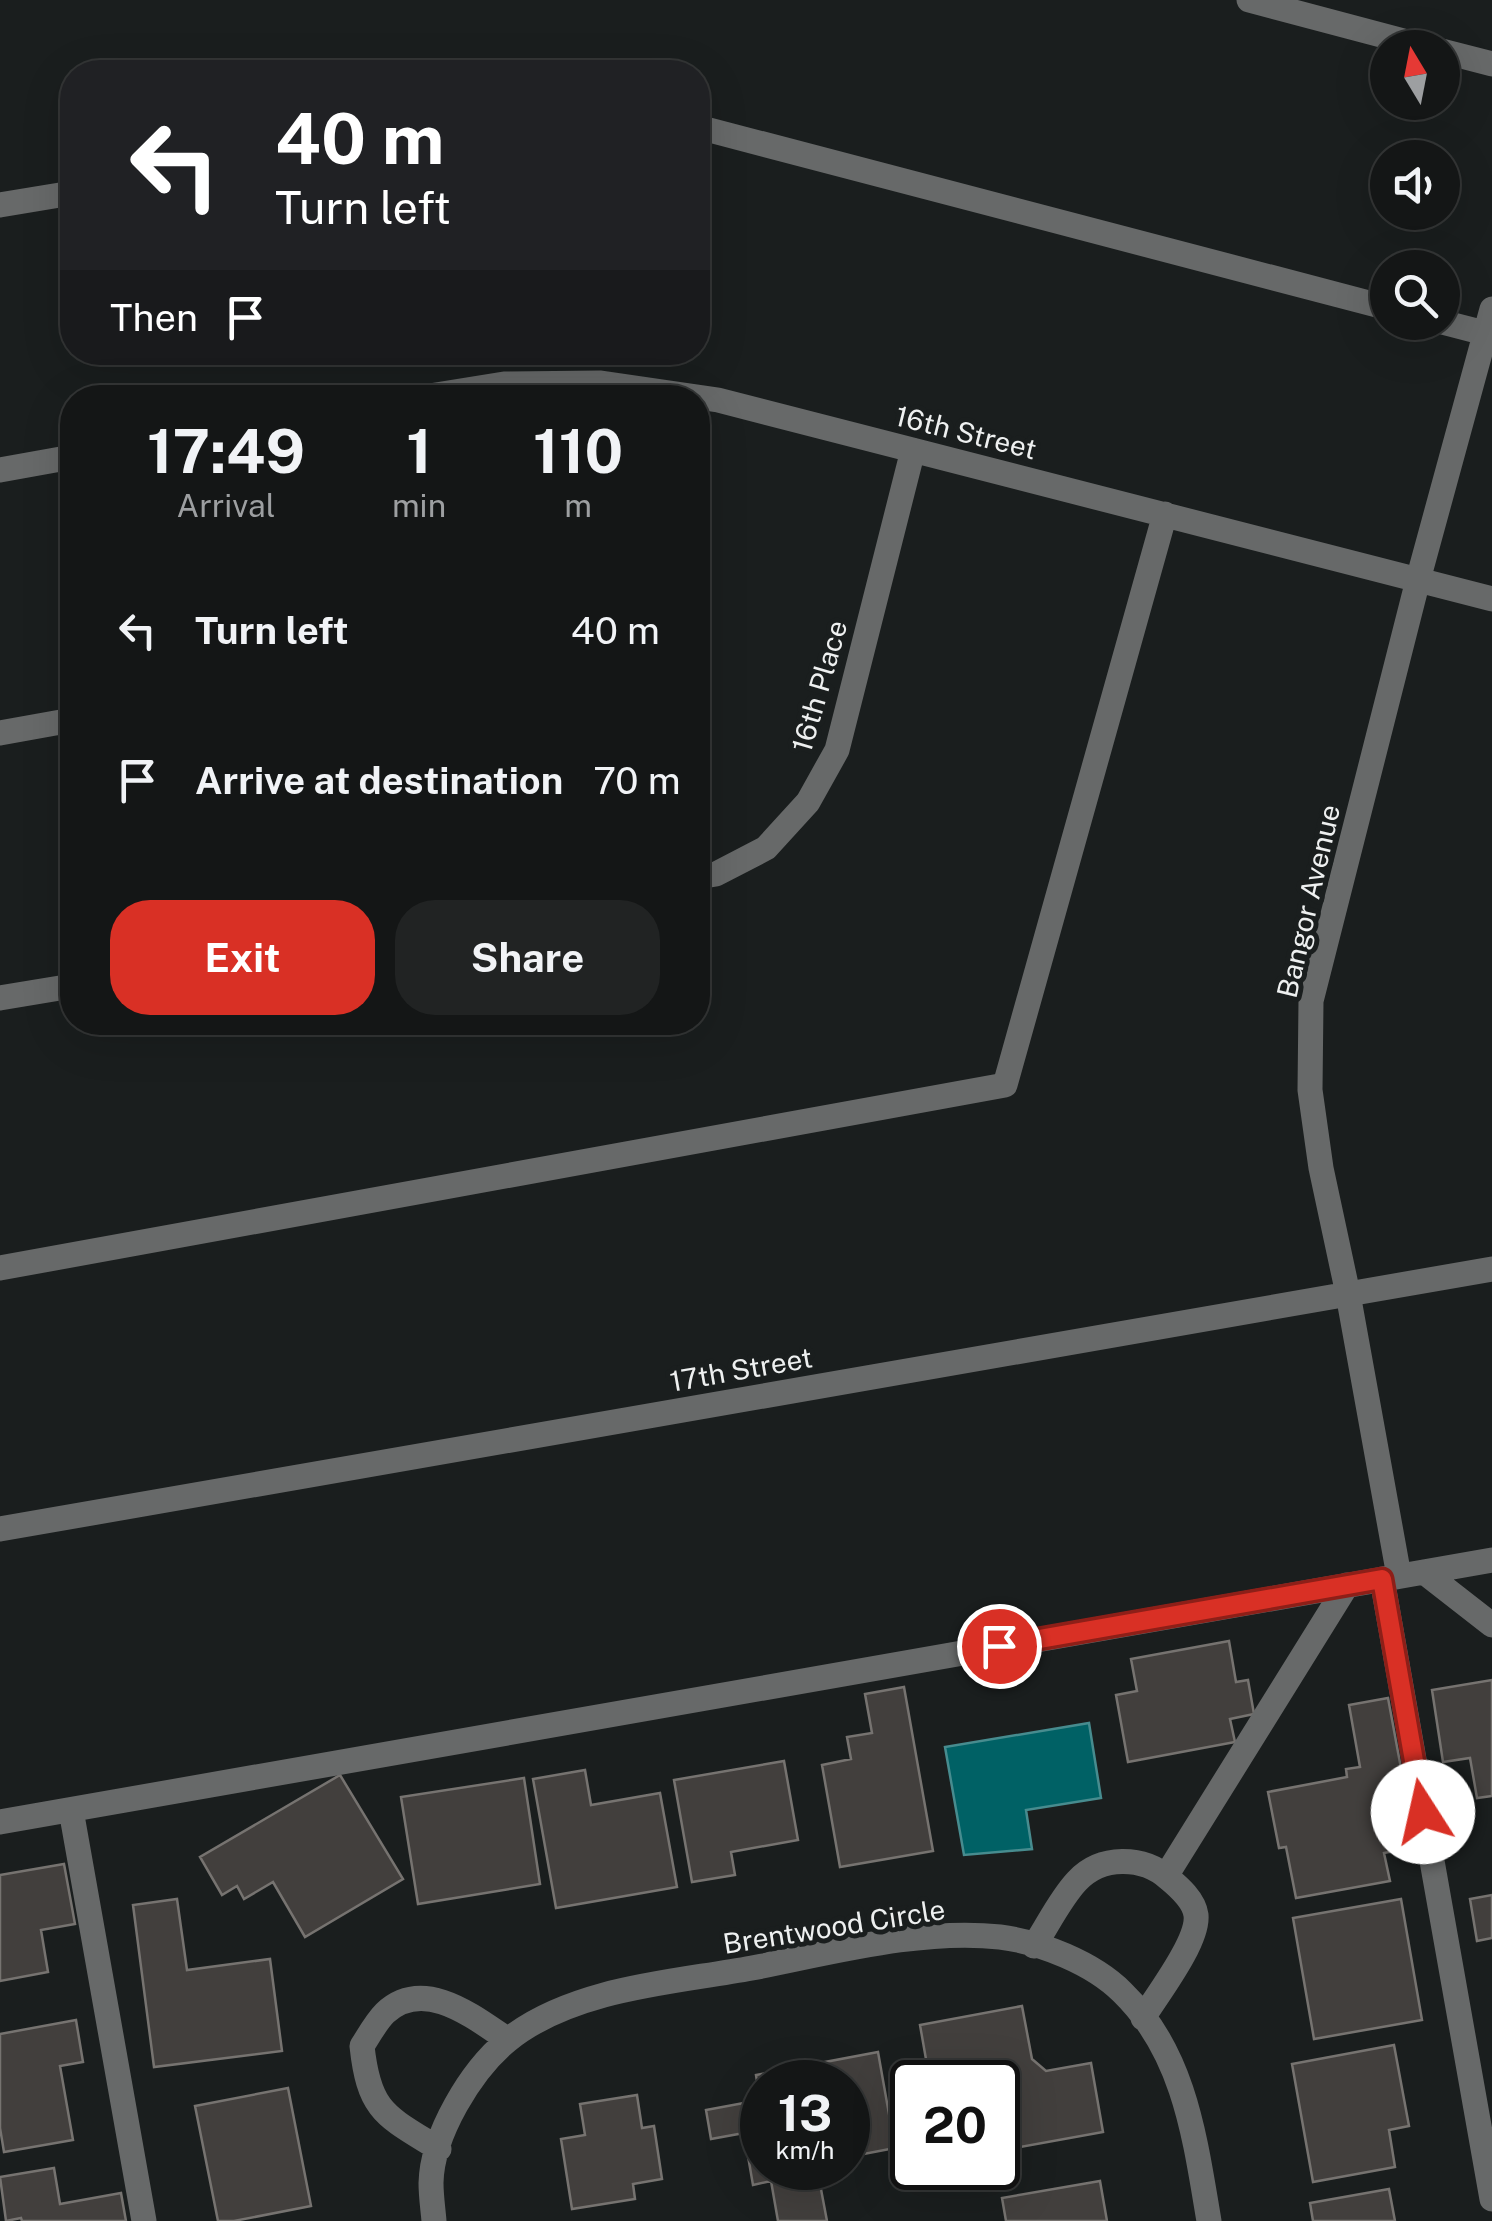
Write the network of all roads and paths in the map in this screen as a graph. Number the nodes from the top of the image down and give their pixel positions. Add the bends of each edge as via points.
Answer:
1 (1249, 0) edge
2 (1370, 32) edge
3 (1460, 56) edge
4 (1492, 64) edge
5 (710, 130) edge
6 (60, 195) edge
7 (0, 205) edge
8 (1370, 303) edge
9 (1460, 324) edge
10 (1490, 326) edge
11 (498, 385) edge
12 (612, 385) edge
13 (710, 399) edge
14 (913, 450) junction
15 (60, 459) edge
16 (0, 470) edge
17 (1165, 514) junction
18 (1418, 580) junction
19 (1492, 599) edge
20 (60, 722) edge
21 (0, 733) edge
22 (710, 875) edge
23 (60, 988) edge
24 (0, 998) edge
25 (0, 1268) edge
26 (1492, 1269) edge
27 (1348, 1294) junction
28 (0, 1529) edge
29 (1492, 1560) edge
30 (1402, 1576) junction
31 (1347, 1586) junction
32 (1492, 1625) edge
33 (71, 1810) junction
34 (0, 1822) edge
35 (1166, 1876) junction
36 (1034, 1946) junction
37 (1144, 2018) junction
38 (508, 2040) junction
39 (439, 2149) junction
40 (1492, 2200) edge
41 (144, 2221) edge
42 (434, 2221) edge
43 (1209, 2221) edge

1 - 2 street
3 - 4 street
5 - 8 street
6 - 7 street
9 - 10 street
10 - 18 street, Bangor Avenue
11 - 12 street, 16th Street
13 - 14 street, 16th Street
14 - 17 street, 16th Street
14 - 22 street, 16th Place via 837,750 808,802 766,848
15 - 16 street
17 - 18 street, 16th Street
17 - 25 street via 1005,1085
18 - 19 street, 16th Street
18 - 27 street, Bangor Avenue via 1311,1001 1310,1090
20 - 21 street
23 - 24 street
26 - 27 street, 17th Street
27 - 28 street, 17th Street
27 - 30 street, Bangor Avenue
29 - 30 street
30 - 31 street
30 - 32 street
30 - 40 street, Bangor Avenue
31 - 33 street
31 - 35 street
33 - 34 street
33 - 41 street
35 - 36 street via 1132,1860 1079,1879
35 - 37 street via 1196,1914 1191,1939
36 - 37 street, Brentwood Circle via 1062,1953 1121,1990
36 - 38 street, Brentwood Circle via 957,1936 886,1943 604,1995
37 - 43 street, Brentwood Circle via 1175,2067
38 - 39 street, Brentwood Circle via 472,2080
38 - 39 street via 450,2002 424,2000 397,2004 362,2046 368,2085 385,2115
39 - 42 street, Brentwood Circle via 431,2180

